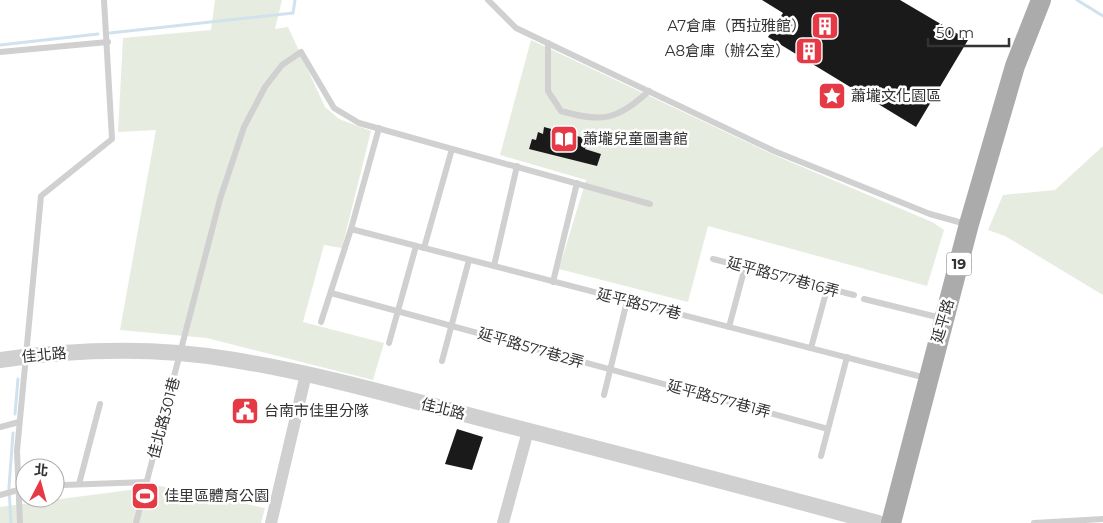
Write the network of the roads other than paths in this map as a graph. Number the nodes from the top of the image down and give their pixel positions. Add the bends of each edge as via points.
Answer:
1 (104, 0) edge
2 (488, 0) edge
3 (1039, 4) edge
4 (108, 42) junction
5 (548, 43) junction
6 (0, 52) edge
7 (649, 91) junction
8 (379, 128) junction
9 (452, 148) junction
10 (517, 166) junction
11 (577, 183) junction
12 (650, 204) dead end
13 (969, 224) junction
14 (351, 229) junction
15 (416, 246) junction
16 (424, 248) junction
17 (713, 258) dead end
18 (469, 260) junction
19 (494, 266) junction
20 (745, 267) junction
21 (553, 282) junction
22 (827, 289) junction
23 (331, 293) junction
24 (854, 295) dead end
25 (864, 299) dead end
26 (627, 300) junction
27 (398, 312) junction
28 (944, 319) junction
29 (321, 322) dead end
30 (452, 326) junction
31 (729, 327) junction
32 (389, 343) dead end
33 (811, 348) junction
34 (181, 354) junction
35 (25, 356) junction
36 (847, 358) junction
37 (0, 360) edge
38 (442, 361) dead end
39 (610, 370) junction
40 (306, 374) junction
41 (927, 378) junction
42 (604, 395) dead end
43 (100, 404) dead end
44 (20, 422) junction
45 (0, 427) edge
46 (828, 428) junction
47 (528, 431) junction
48 (821, 456) dead end
49 (17, 458) edge
50 (147, 482) junction
51 (80, 484) junction
52 (65, 485) edge
53 (15, 491) edge
54 (0, 495) edge
55 (19, 508) edge
56 (1103, 519) edge
57 (20, 523) edge
58 (136, 523) edge
59 (271, 523) edge
60 (503, 523) edge
61 (878, 523) edge
62 (891, 523) edge
63 (1034, 523) edge

1 - 4 lane
2 - 5 lane via 516,28
3 - 13 main road, 延平路 / 19 via 1015,66
4 - 6 lane
4 - 35 lane via 112,139 41,196
5 - 7 lane
5 - 7 lane via 548,91 561,112 577,116 619,115
7 - 13 lane via 774,151 930,214
8 - 9 lane
8 - 14 lane
8 - 34 lane, 佳北路301巷 via 359,123 334,108 302,52 282,66 265,87 244,126 220,199
9 - 10 lane
9 - 16 lane
10 - 11 lane
10 - 19 lane
11 - 12 lane
11 - 21 lane
13 - 28 main road, 延平路 / 19
14 - 15 lane, 延平路577巷
14 - 23 lane
15 - 16 lane, 延平路577巷
15 - 27 lane
16 - 18 lane, 延平路577巷
17 - 20 lane, 延平路577巷16弄
18 - 19 lane, 延平路577巷
18 - 30 lane
19 - 21 lane, 延平路577巷
20 - 22 lane, 延平路577巷16弄
20 - 31 lane
21 - 26 lane, 延平路577巷
22 - 24 lane, 延平路577巷16弄
22 - 33 lane
23 - 27 lane, 延平路577巷2弄
23 - 29 lane
25 - 28 lane
26 - 31 lane, 延平路577巷
26 - 39 lane
27 - 30 lane, 延平路577巷2弄
27 - 32 lane
28 - 41 main road, 延平路 / 19
30 - 38 lane
30 - 39 lane, 延平路577巷2弄
31 - 33 lane, 延平路577巷
33 - 36 lane, 延平路577巷
34 - 35 street, 佳北路 via 61,352
34 - 40 street, 佳北路
34 - 50 lane, 佳北路301巷
35 - 37 street, 佳北路
35 - 44 lane
36 - 41 lane, 延平路577巷
36 - 46 lane
39 - 42 lane
39 - 46 lane, 延平路577巷1弄
40 - 47 street, 佳北路
40 - 59 street
41 - 62 main road, 延平路 / 19
43 - 51 lane
44 - 45 lane
44 - 49 lane
46 - 48 lane
47 - 60 street
47 - 61 street, 佳北路
50 - 51 lane
50 - 58 lane, 佳北路301巷
51 - 52 lane
53 - 54 lane
55 - 57 lane
56 - 63 lane

